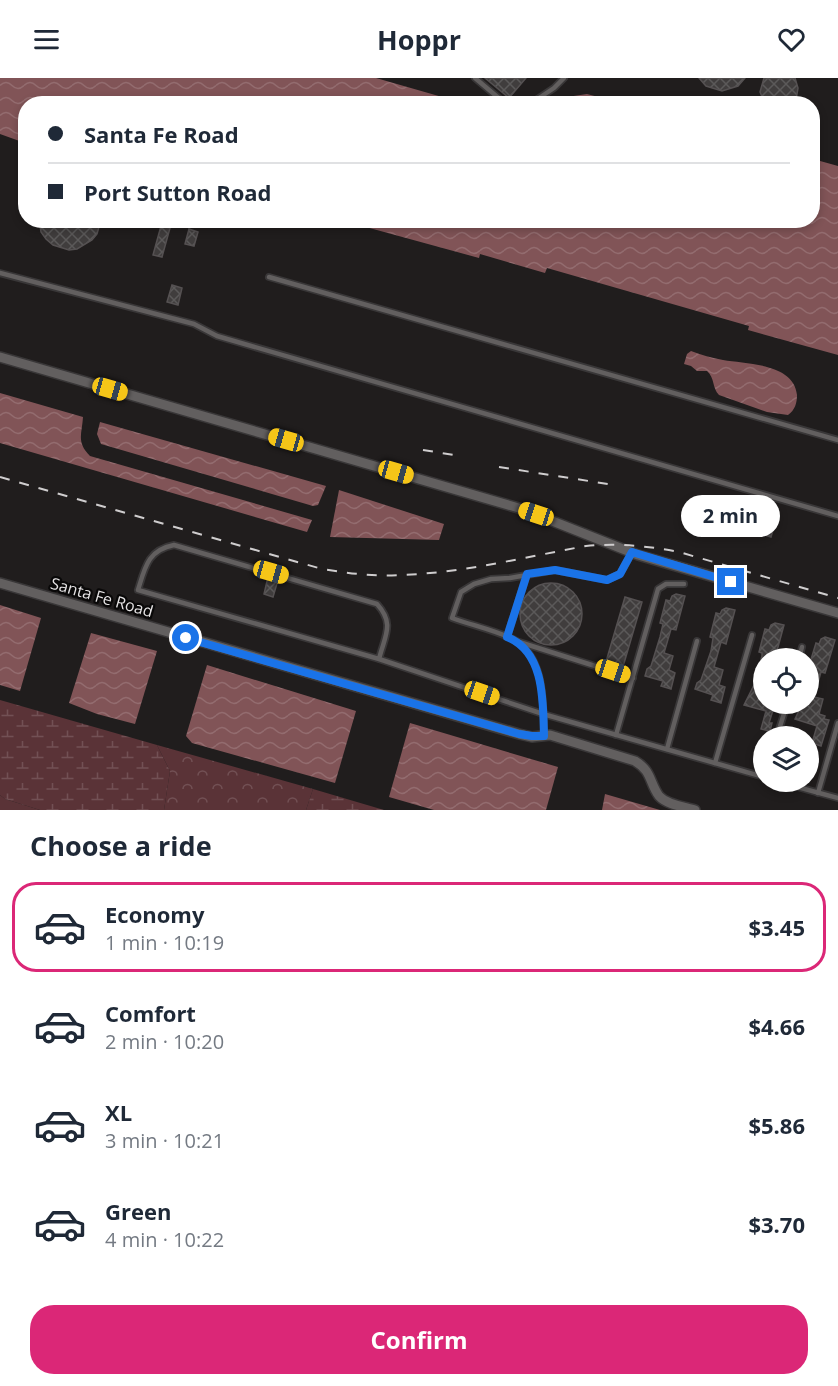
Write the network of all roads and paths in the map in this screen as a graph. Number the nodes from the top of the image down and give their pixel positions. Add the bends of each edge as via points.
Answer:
1 (475, 78) edge
2 (564, 78) edge
3 (496, 96) edge
4 (542, 96) edge
5 (0, 273) edge
6 (269, 277) dead end
7 (0, 357) edge
8 (838, 440) edge
9 (838, 516) edge
10 (632, 552) junction
11 (527, 574) junction
12 (0, 583) edge
13 (684, 584) dead end
14 (838, 613) edge
15 (752, 635) dead end
16 (507, 637) junction
17 (513, 640) junction
18 (698, 640) dead end
19 (379, 659) junction
20 (633, 678) junction
21 (543, 714) junction
22 (838, 723) edge
23 (616, 735) junction
24 (544, 736) junction
25 (667, 749) junction
26 (715, 763) junction
27 (753, 774) edge
28 (814, 792) edge
29 (818, 793) junction
30 (838, 798) edge
31 (695, 810) edge

1 - 3 lane
2 - 4 lane
5 - 9 lane via 194,324 217,336
6 - 8 lane
7 - 10 street via 522,509
10 - 11 lane via 620,574 607,580 555,570
10 - 14 street
11 - 16 lane
11 - 16 lane via 474,584 461,592 452,618
12 - 24 street, Santa Fe Road via 519,734
13 - 20 lane via 666,584 658,589
15 - 26 lane
16 - 17 lane
17 - 20 lane
17 - 21 lane via 526,649 534,662 543,696
18 - 25 lane
19 - 19 lane via 388,623 377,604 174,545 161,548 144,569 138,590
19 - 21 lane
20 - 23 lane
21 - 23 lane
21 - 24 lane
22 - 29 lane
23 - 25 lane
24 - 31 street, Santa Fe Road via 635,760 645,766 660,796
25 - 26 lane
26 - 27 lane
28 - 29 lane
29 - 30 lane

